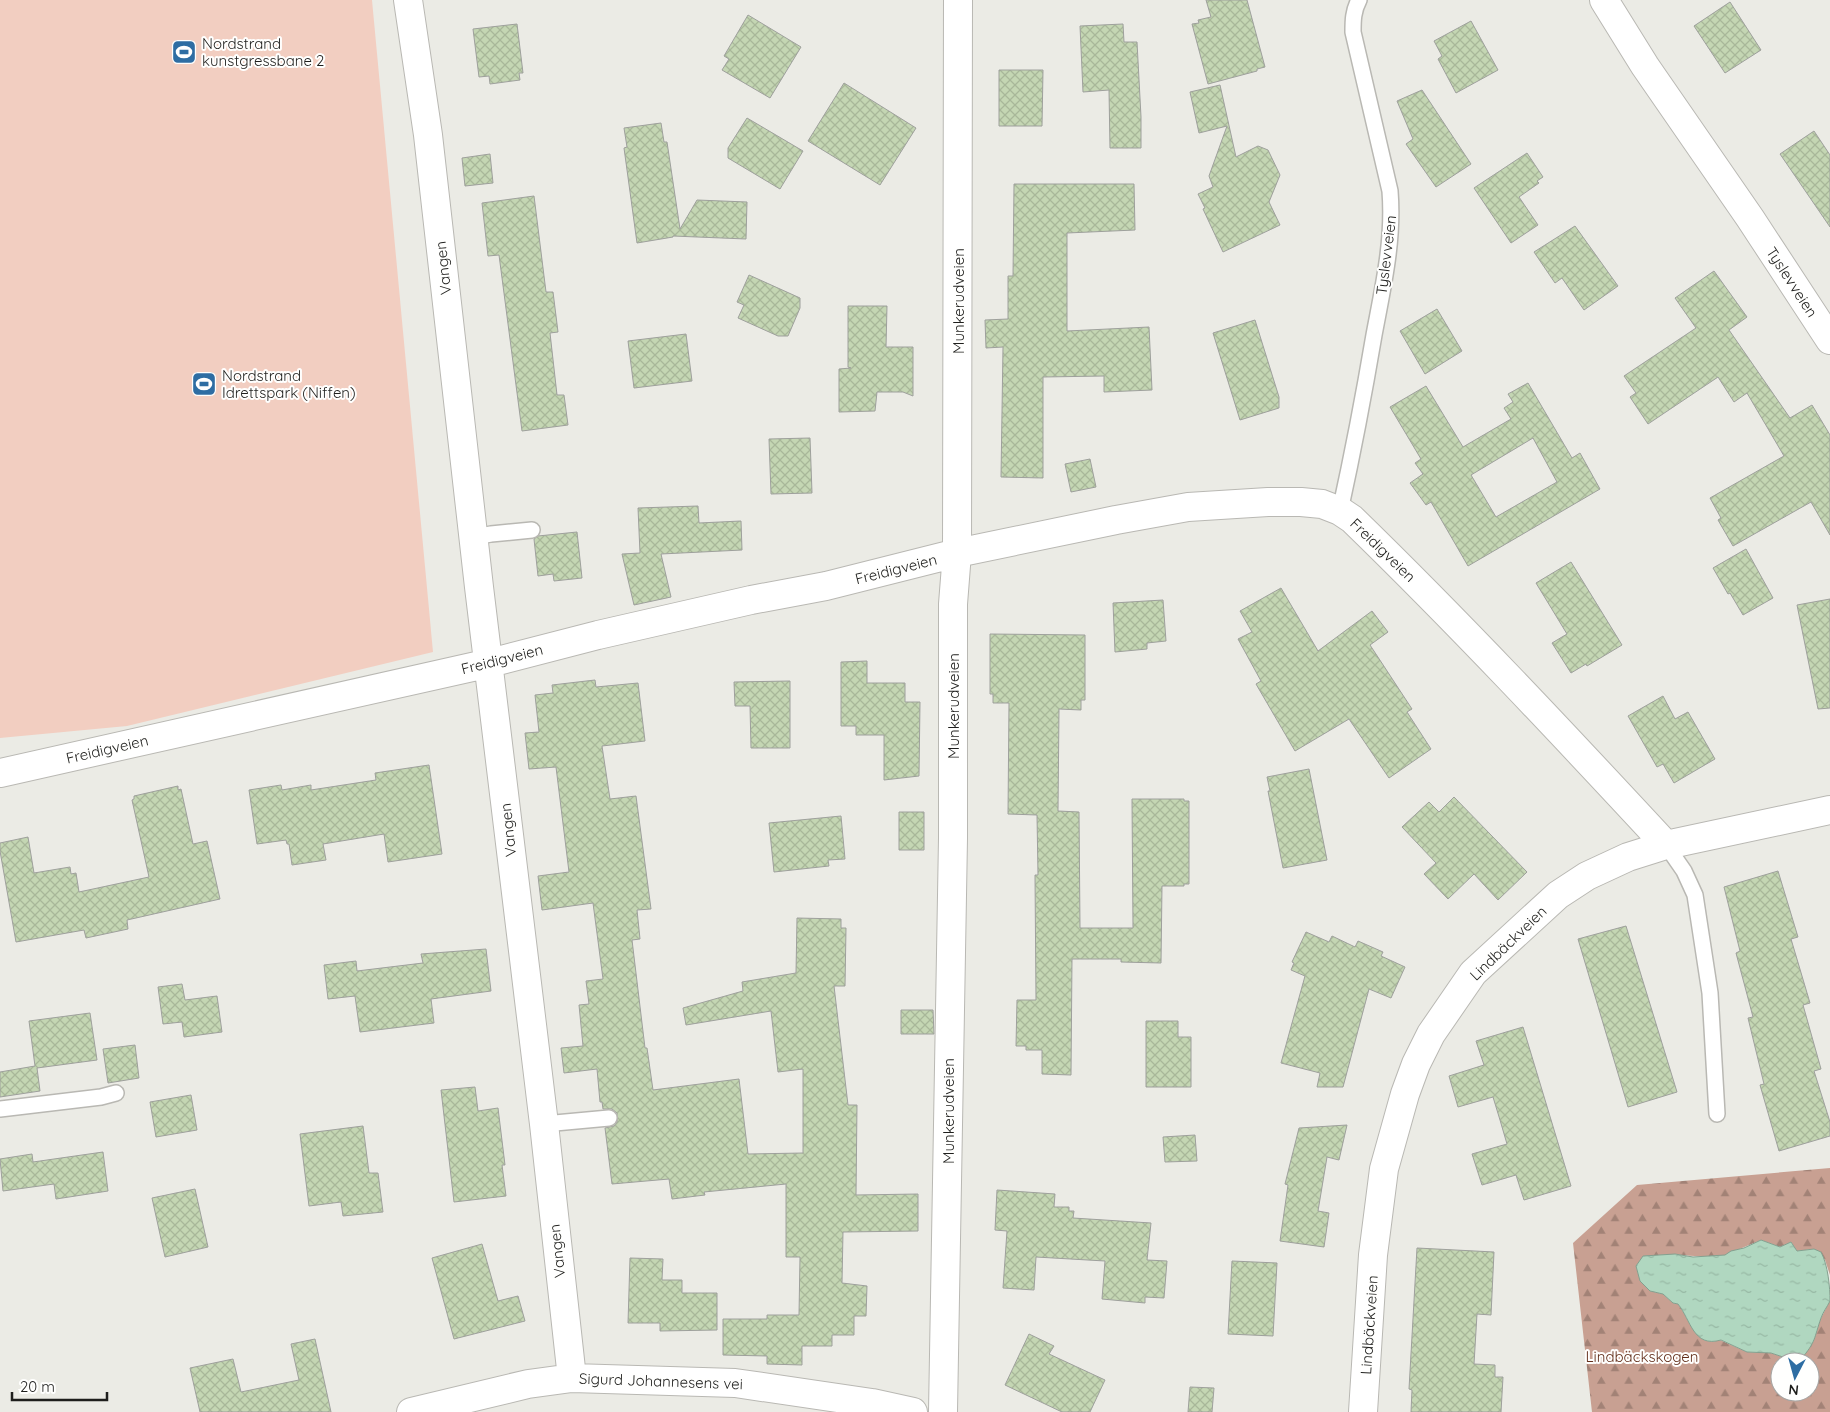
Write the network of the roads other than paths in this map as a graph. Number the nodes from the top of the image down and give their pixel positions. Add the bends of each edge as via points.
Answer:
1 (408, 0) edge
2 (958, 0) edge
3 (1359, 0) edge
4 (1604, 0) edge
5 (1830, 340) edge
6 (1340, 511) junction
7 (532, 530) dead end
8 (474, 537) junction
9 (957, 553) junction
10 (490, 664) junction
11 (0, 773) edge
12 (1830, 810) edge
13 (1666, 845) junction
14 (116, 1093) dead end
15 (0, 1110) edge
16 (1717, 1114) dead end
17 (609, 1118) dead end
18 (544, 1124) junction
19 (572, 1378) junction
20 (411, 1412) edge
21 (913, 1412) edge
22 (943, 1412) edge
23 (1363, 1412) edge

1 - 8 street, Vangen via 428,135
2 - 9 street, Munkerudveien
3 - 6 lane, Tyslevveien via 1353,18 1354,32 1390,191 1391,209 1386,266
4 - 5 street, Tyslevveien
6 - 9 street, Freidigveien via 1322,504 1301,502 1188,507
6 - 13 street, Freidigveien via 1418,584
7 - 8 lane
8 - 10 street, Vangen
9 - 10 street, Freidigveien via 826,586 607,632
9 - 22 street, Munkerudveien via 953,604 953,830
10 - 11 street, Freidigveien
10 - 18 street, Vangen
12 - 13 street, Lindbäckveien
13 - 16 lane via 1684,871 1695,896 1710,993
13 - 23 street, Lindbäckveien via 1628,857 1587,876 1558,895 1473,973 1431,1034 1405,1094 1384,1169 1373,1255
14 - 15 lane
17 - 18 lane
18 - 19 street, Vangen
19 - 20 street, Sigurd Johannesens vei via 528,1384
19 - 21 street, Sigurd Johannesens vei via 735,1383

